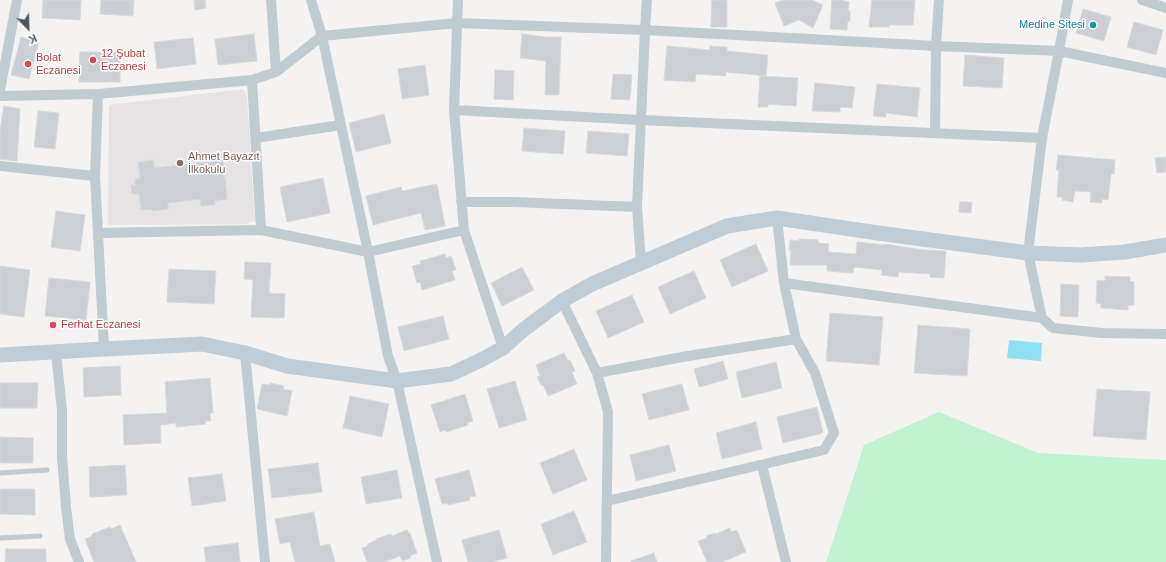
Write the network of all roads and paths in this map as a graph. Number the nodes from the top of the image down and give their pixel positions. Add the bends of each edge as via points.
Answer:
1 (17, 0) edge
2 (271, 0) edge
3 (311, 0) edge
4 (458, 0) edge
5 (647, 0) edge
6 (939, 0) edge
7 (1068, 0) edge
8 (1142, 0) edge
9 (1166, 8) edge
10 (457, 23) junction
11 (645, 30) junction
12 (322, 36) junction
13 (936, 46) junction
14 (1059, 51) junction
15 (276, 72) junction
16 (1166, 72) edge
17 (252, 80) junction
18 (0, 90) edge
19 (98, 94) junction
20 (0, 96) edge
21 (454, 110) junction
22 (641, 120) junction
23 (341, 125) junction
24 (935, 133) junction
25 (256, 138) junction
26 (1042, 138) junction
27 (0, 166) edge
28 (95, 176) junction
29 (461, 202) junction
30 (637, 207) junction
31 (777, 218) junction
32 (261, 230) junction
33 (464, 230) junction
34 (98, 233) junction
35 (1166, 245) edge
36 (368, 252) junction
37 (1028, 253) junction
38 (641, 262) junction
39 (784, 283) junction
40 (562, 300) junction
41 (1042, 318) junction
42 (1166, 334) edge
43 (796, 339) junction
44 (503, 348) junction
45 (104, 349) junction
46 (56, 353) junction
47 (245, 353) junction
48 (0, 355) edge
49 (597, 373) junction
50 (397, 380) junction
51 (762, 465) junction
52 (47, 470) dead end
53 (0, 473) edge
54 (607, 501) junction
55 (40, 536) dead end
56 (0, 538) edge
57 (79, 562) edge
58 (265, 562) edge
59 (437, 562) edge
60 (606, 562) edge
61 (784, 562) edge

1 - 18 street
2 - 15 street
3 - 12 street
4 - 10 street
5 - 11 street
6 - 13 street
7 - 14 street
8 - 9 street
10 - 11 street
10 - 12 street
10 - 21 street
11 - 13 street
11 - 22 street
12 - 15 street
12 - 23 street
13 - 14 street
13 - 24 street
14 - 16 street
14 - 26 street
15 - 17 street
17 - 19 street
17 - 25 street
19 - 20 street
19 - 28 street
21 - 22 street
21 - 29 street
22 - 24 street
22 - 30 street
23 - 25 street
23 - 36 street
24 - 26 street
25 - 32 street
26 - 37 street
27 - 28 street
28 - 34 street
29 - 30 street
29 - 33 street
30 - 38 street
31 - 37 street
31 - 38 street via 727,226
31 - 39 street
32 - 34 street
32 - 36 street
33 - 36 street
33 - 44 street
34 - 45 street
35 - 37 street via 1125,252 1081,255
36 - 50 street via 388,356
37 - 41 street
38 - 40 street
39 - 41 street
39 - 43 street
40 - 44 street
40 - 49 street
41 - 42 street via 1053,328 1102,333
43 - 49 street
43 - 51 street via 815,373 834,433 824,450
44 - 50 street via 451,374
45 - 46 street
45 - 47 street via 202,344
46 - 48 street
46 - 57 street via 62,410 66,507 70,539
47 - 50 street via 287,366
47 - 58 street
49 - 54 street via 608,412
50 - 59 street
51 - 54 street
51 - 61 street
52 - 53 lane
54 - 60 street
55 - 56 lane

